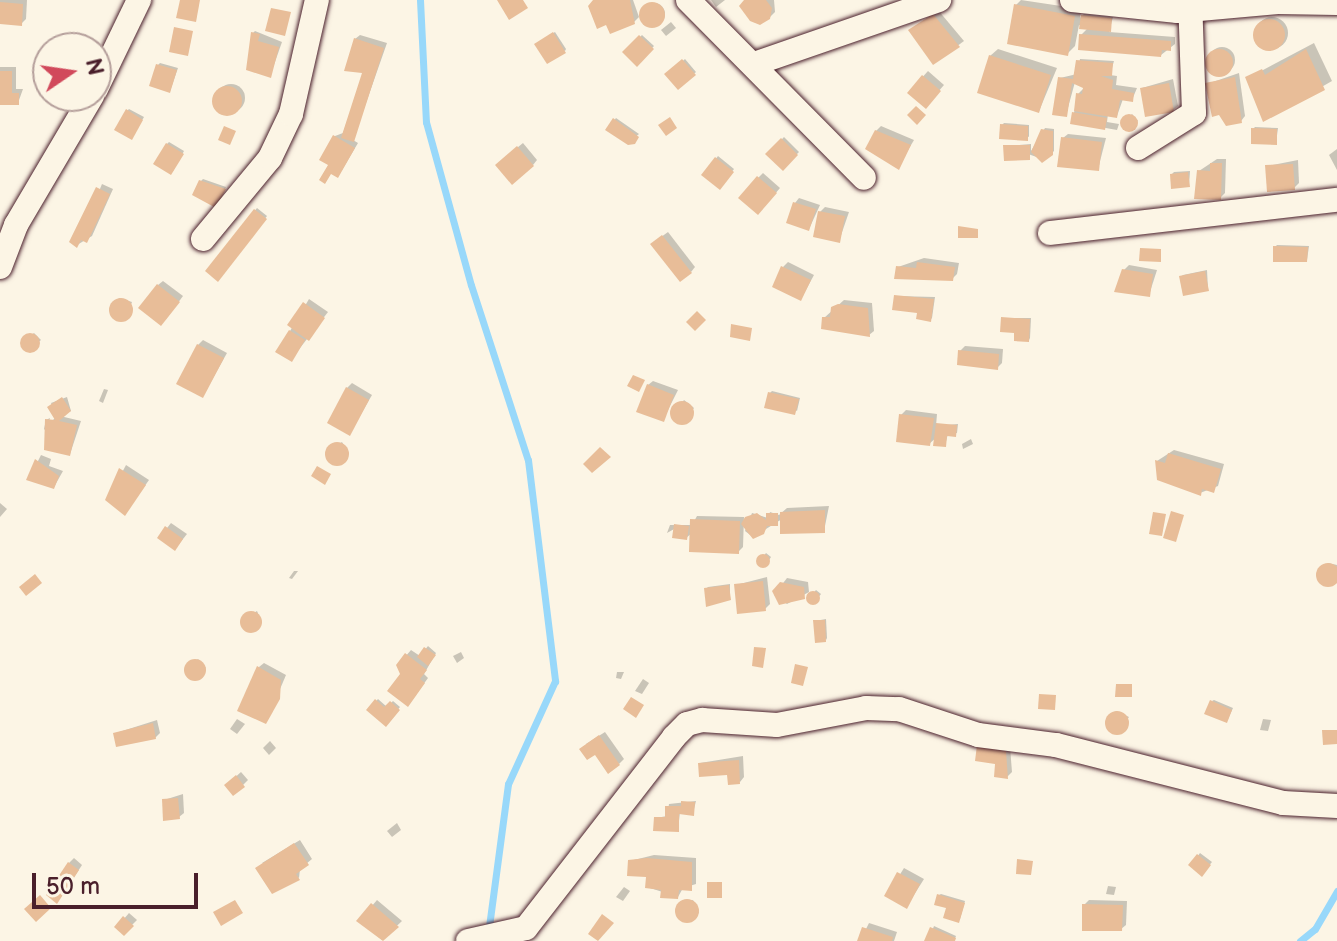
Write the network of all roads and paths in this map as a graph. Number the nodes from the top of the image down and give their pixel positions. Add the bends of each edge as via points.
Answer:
1 (139, 0) edge
2 (317, 0) edge
3 (688, 0) edge
4 (939, 0) edge
5 (1072, 0) edge
6 (1337, 3) edge
7 (1191, 5) edge
8 (112, 56) edge
9 (754, 64) junction
10 (83, 112) edge
11 (1138, 148) dead end
12 (864, 178) dead end
13 (1337, 200) edge
14 (1050, 233) dead end
15 (203, 239) dead end
16 (0, 267) edge
17 (1337, 806) edge
18 (468, 941) edge

1 - 8 street
2 - 15 street via 291,114 270,158
3 - 9 street
4 - 9 street
5 - 7 street
6 - 7 street
7 - 11 street via 1194,113
9 - 12 street
10 - 16 street via 16,225
13 - 14 street
17 - 18 street via 1283,803 1070,748 978,735 899,709 866,708 777,725 702,720 687,724 674,737 526,928

